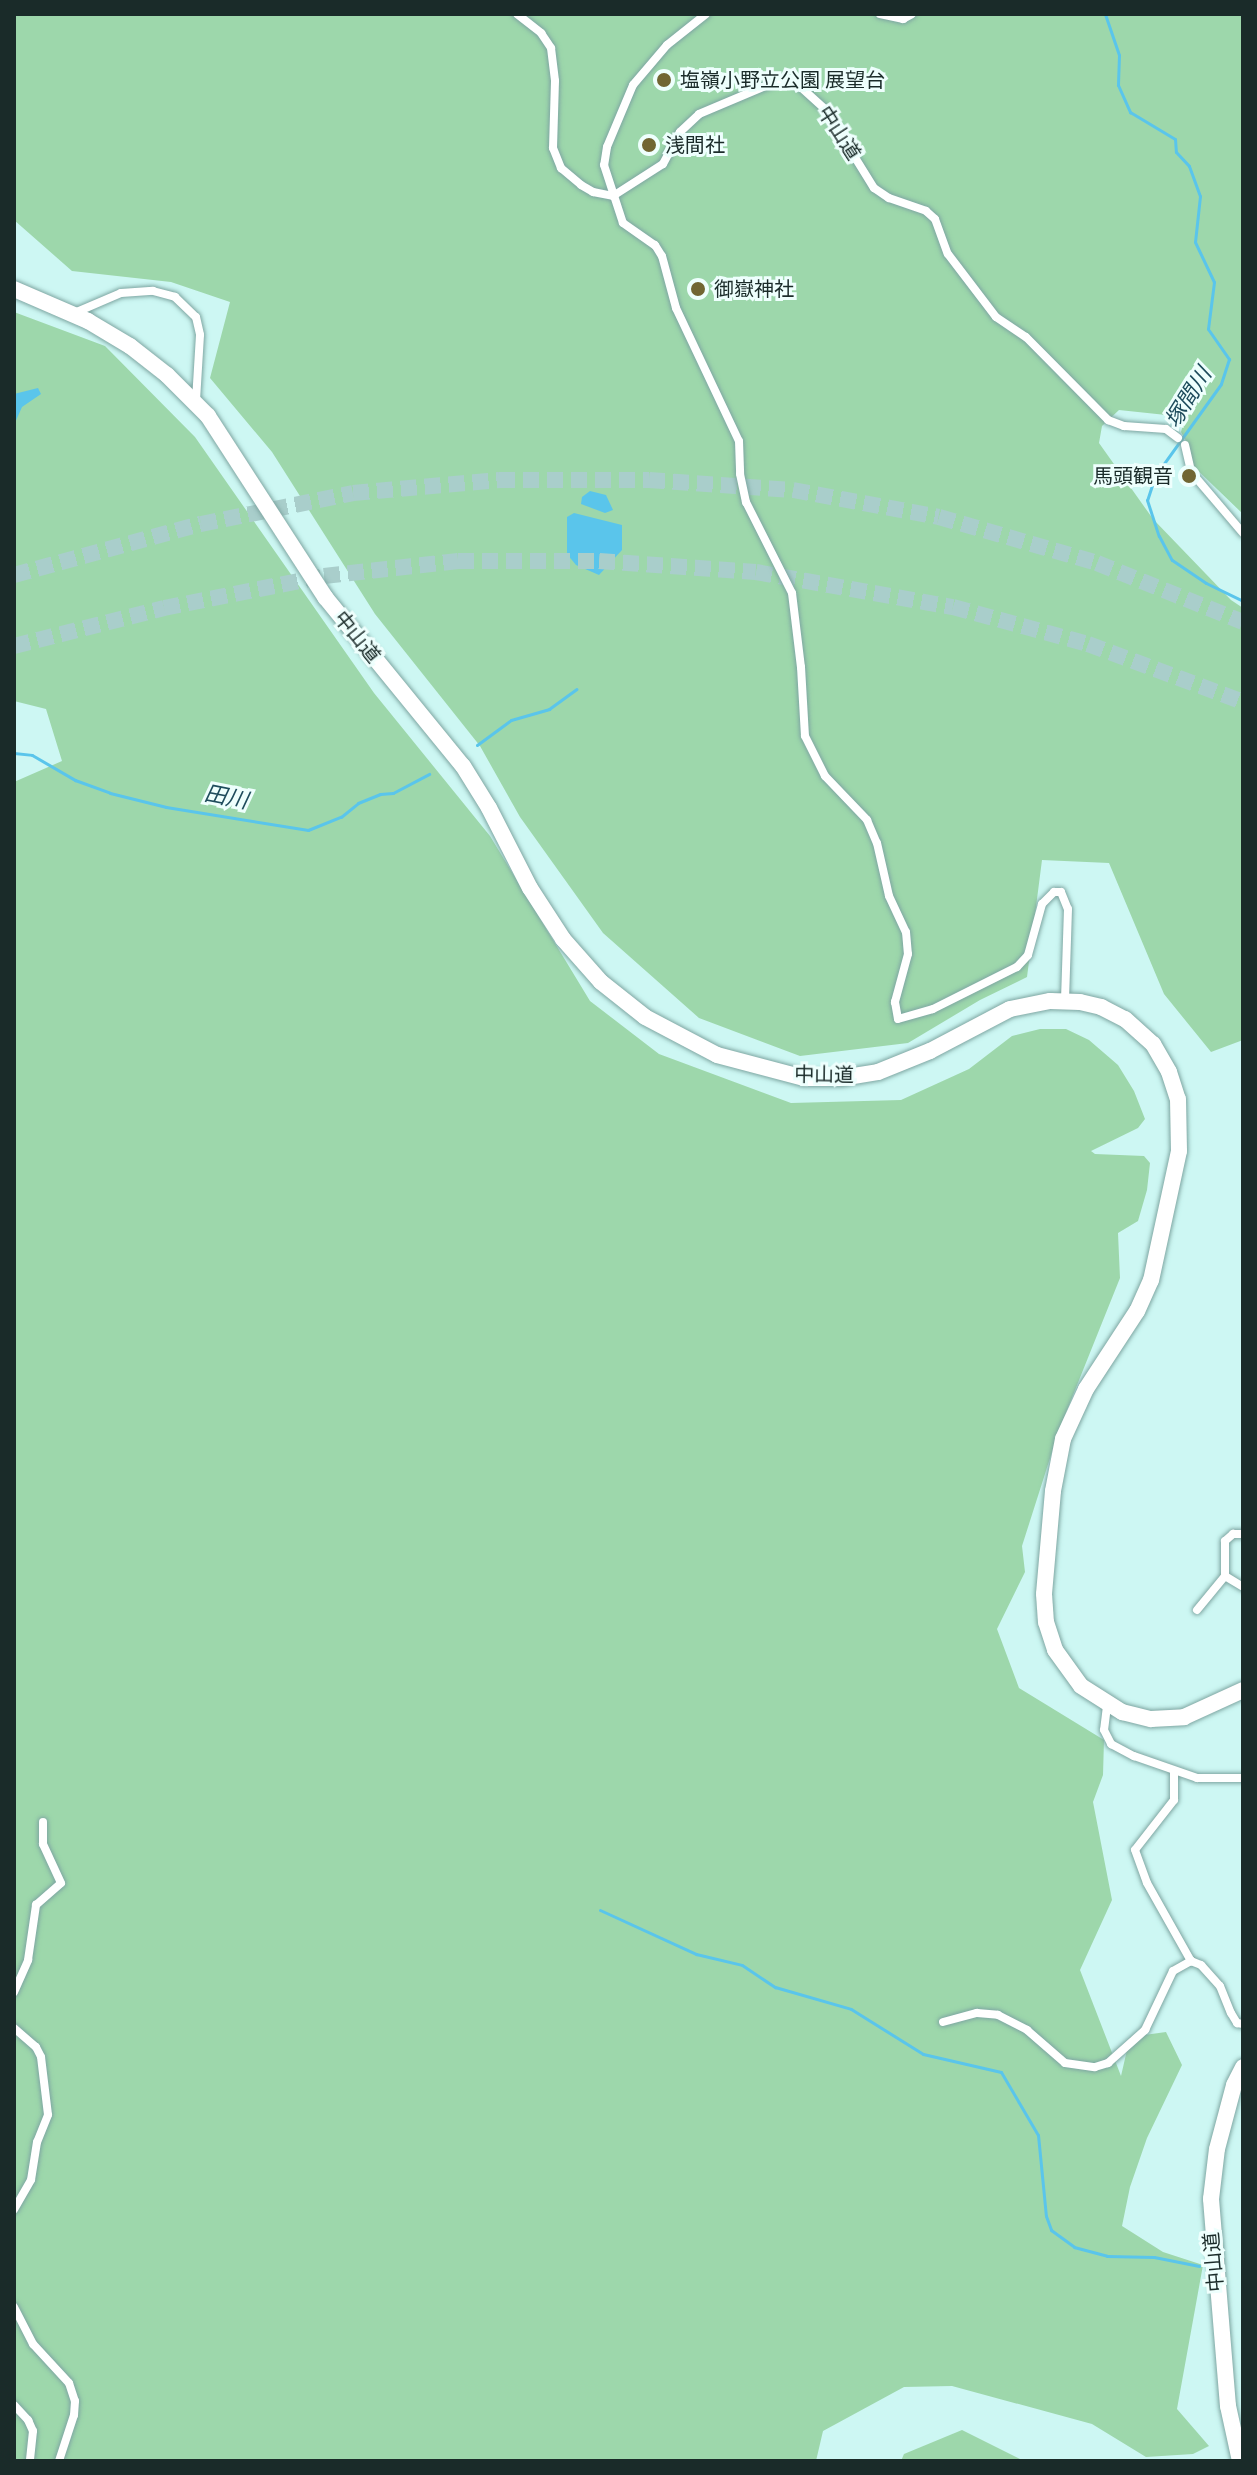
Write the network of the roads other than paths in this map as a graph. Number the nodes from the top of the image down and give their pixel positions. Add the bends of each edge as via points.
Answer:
1 (517, 14) edge
2 (706, 14) edge
3 (880, 14) edge
4 (912, 14) edge
5 (613, 196) junction
6 (14, 289) edge
7 (72, 314) junction
8 (196, 402) junction
9 (1243, 533) edge
10 (1065, 1000) junction
11 (1243, 1534) edge
12 (1225, 1576) junction
13 (1243, 1587) edge
14 (1197, 1610) dead end
15 (1243, 1690) edge
16 (1107, 1706) junction
17 (1174, 1771) junction
18 (1243, 1778) edge
19 (43, 1822) dead end
20 (1191, 1961) junction
21 (14, 1992) edge
22 (943, 2022) dead end
23 (1243, 2024) edge
24 (14, 2028) edge
25 (1243, 2067) edge
26 (1238, 2104) edge
27 (14, 2210) edge
28 (14, 2307) edge
29 (14, 2405) edge
30 (30, 2461) edge
31 (59, 2461) edge
32 (1240, 2461) edge

1 - 5 street via 541,33 553,54 551,136 556,161 581,185
2 - 5 street via 667,45 633,85 604,156
3 - 4 street via 903,19
5 - 9 street, 中山道 via 663,164 680,132 699,114 775,81 794,81 825,109 874,188 935,219 948,254 996,317 1026,337 1108,420 1166,429 1182,442 1194,478
5 - 10 street via 623,223 662,256 676,308 739,441 746,502 792,593 805,736 825,776 867,820 889,896 906,932 908,954 895,1002 898,1019 950,1002 1017,967 1028,955 1042,904 1054,892 1061,892 1068,909
6 - 7 highway, 中山道
7 - 8 highway, 中山道 via 130,346
7 - 8 street via 121,293 153,291 175,297 196,317 200,335
8 - 10 highway, 中山道 via 325,597 463,766 563,939 601,982 645,1017 688,1043 748,1066 804,1078 841,1078 903,1063 1010,1009
10 - 16 highway, 中山道 via 1101,1007 1125,1019 1153,1044 1174,1084 1180,1115 1179,1151 1151,1280 1072,1414 1053,1491 1044,1594 1049,1634 1069,1672
11 - 12 street via 1225,1541
12 - 13 street
12 - 14 street
15 - 16 highway, 中山道 via 1199,1712 1168,1719
16 - 17 street via 1104,1730 1111,1744
17 - 18 street via 1197,1778
17 - 20 street via 1174,1800 1135,1850 1147,1883
19 - 21 street via 43,1844 61,1883 36,1905 28,1960
20 - 22 street via 1173,1971 1145,2030 1120,2054 1095,2067 1065,2063 1027,2030 998,2015 977,2013
20 - 23 street via 1220,1986 1237,2023
24 - 27 street via 41,2057 48,2115 31,2180
25 - 26 highway, 中山道 via 1234,2085
26 - 32 highway, 中山道 via 1213,2171 1211,2224 1228,2406
28 - 31 street via 33,2344 69,2383 75,2401
29 - 30 street via 33,2431

